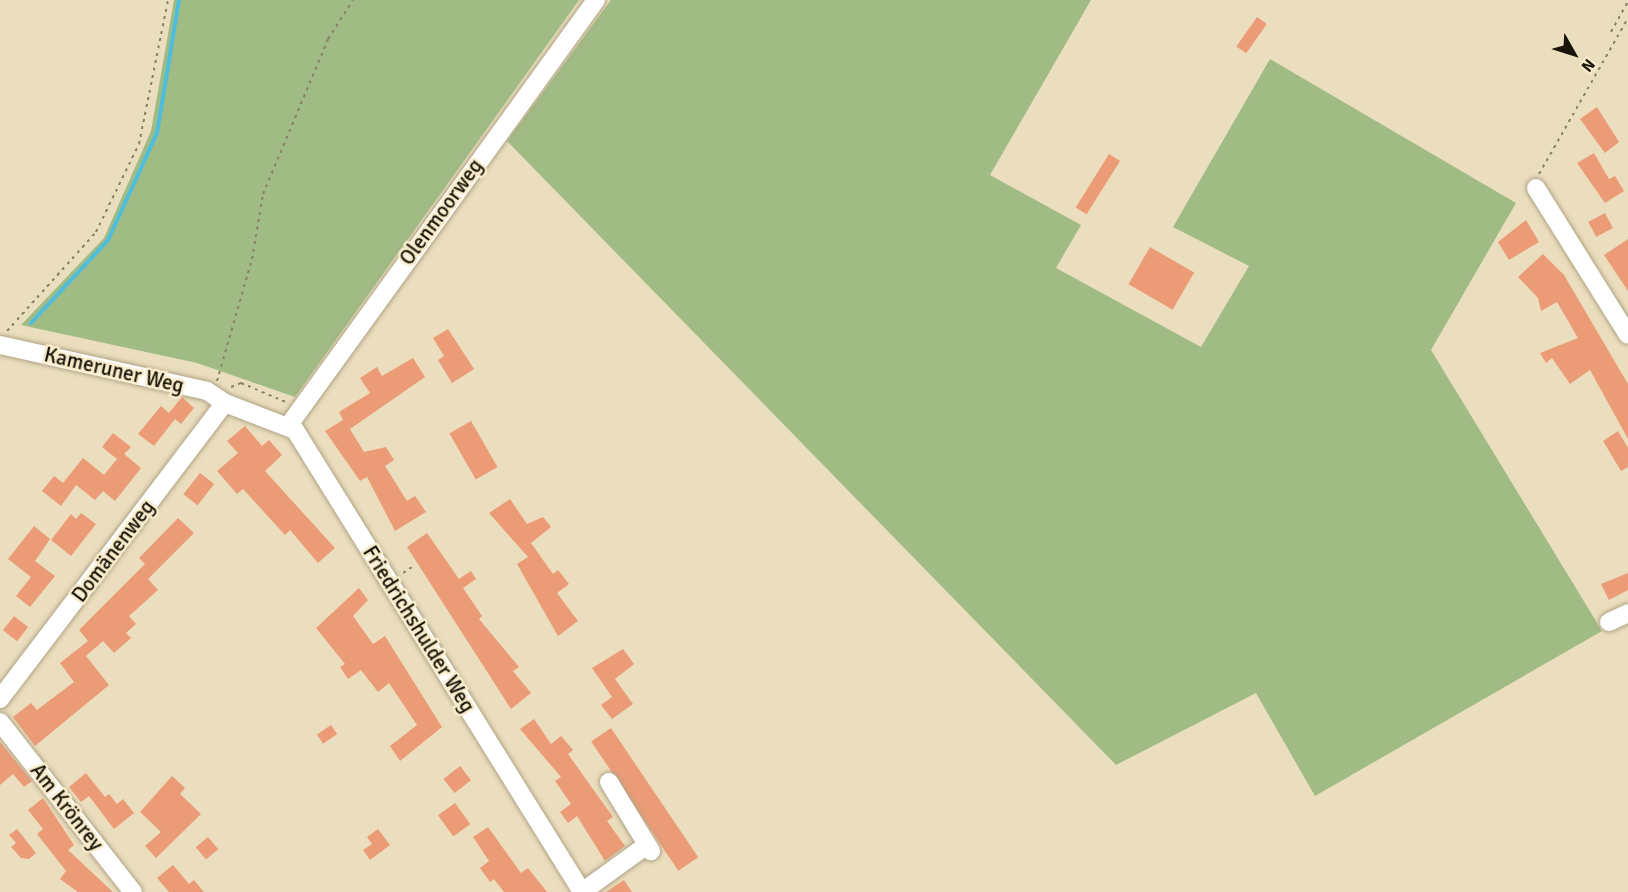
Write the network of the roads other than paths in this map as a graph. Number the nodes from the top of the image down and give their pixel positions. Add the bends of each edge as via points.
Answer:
1 (596, 0) edge
2 (1536, 188) road end
3 (1628, 335) edge
4 (0, 345) edge
5 (219, 395) junction
6 (290, 416) junction
7 (1628, 613) edge
8 (1609, 622) dead end
9 (0, 699) edge
10 (0, 722) edge
11 (609, 782) dead end
12 (133, 892) edge
13 (582, 892) edge

1 - 6 street, Olenmoorweg
2 - 3 street
4 - 5 street, Kameruner Weg
5 - 6 street
5 - 9 street, Domänenweg
6 - 13 street, Friedrichshulder Weg
7 - 8 street
10 - 12 street, Am Krönrey
11 - 13 street via 649,848

